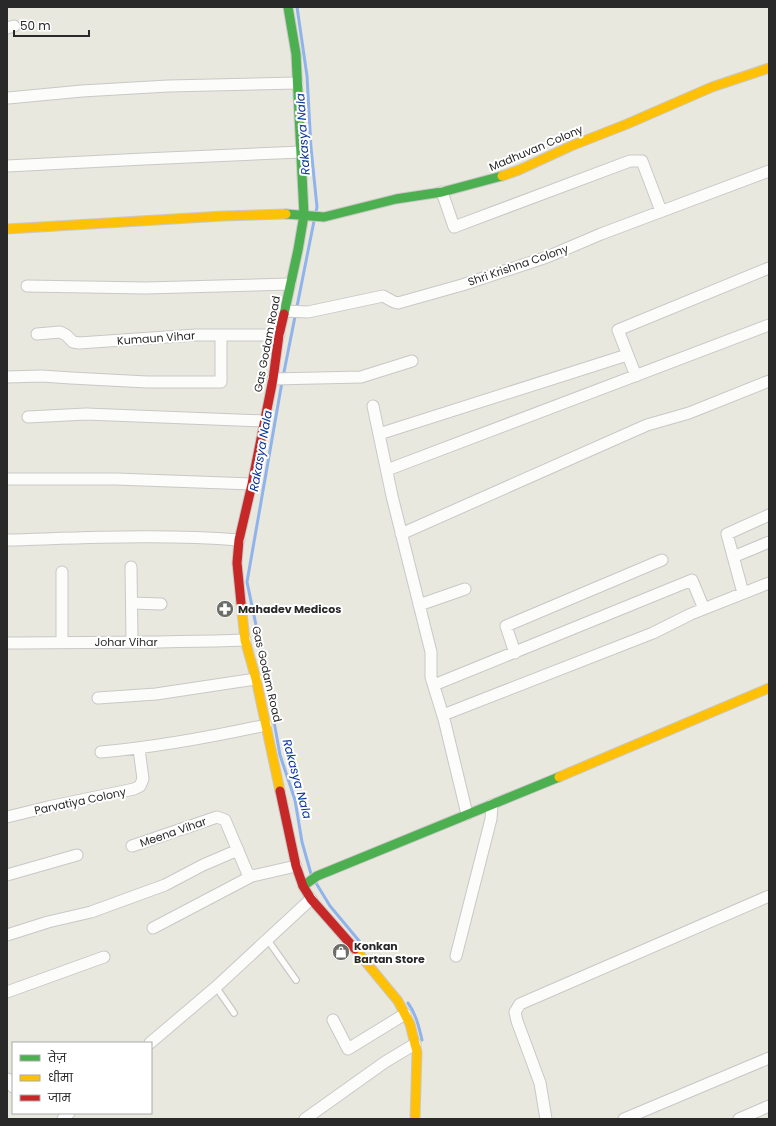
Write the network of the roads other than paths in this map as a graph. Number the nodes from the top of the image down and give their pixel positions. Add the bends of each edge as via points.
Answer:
1 (288, 7) edge
2 (769, 68) edge
3 (297, 83) junction
4 (8, 98) dead end
5 (301, 152) junction
6 (7, 166) edge
7 (769, 170) edge
8 (442, 192) junction
9 (661, 211) junction
10 (313, 216) junction
11 (7, 229) edge
12 (769, 268) edge
13 (290, 284) junction
14 (27, 286) dead end
15 (293, 311) junction
16 (769, 325) edge
17 (37, 334) dead end
18 (221, 335) junction
19 (279, 335) junction
20 (627, 355) junction
21 (412, 361) dead end
22 (636, 376) junction
23 (7, 377) edge
24 (279, 379) junction
25 (769, 382) edge
26 (373, 406) dead end
27 (28, 417) dead end
28 (264, 421) junction
29 (379, 434) junction
30 (387, 470) junction
31 (7, 479) edge
32 (252, 484) junction
33 (769, 515) edge
34 (401, 534) junction
35 (7, 540) edge
36 (239, 540) junction
37 (769, 542) edge
38 (733, 557) junction
39 (662, 560) dead end
40 (131, 567) dead end
41 (62, 572) dead end
42 (769, 583) edge
43 (465, 589) dead end
44 (743, 593) junction
45 (132, 603) junction
46 (161, 604) dead end
47 (419, 605) junction
48 (704, 609) junction
49 (245, 640) junction
50 (132, 641) junction
51 (62, 642) junction
52 (7, 643) edge
53 (515, 652) junction
54 (256, 679) junction
55 (434, 685) junction
56 (769, 688) edge
57 (98, 698) dead end
58 (443, 715) junction
59 (266, 726) junction
60 (139, 749) junction
61 (101, 752) dead end
62 (492, 805) junction
63 (468, 814) junction
64 (7, 817) edge
65 (132, 846) dead end
66 (238, 850) junction
67 (77, 855) dead end
68 (296, 866) junction
69 (7, 875) edge
70 (252, 876) junction
71 (303, 886) junction
72 (769, 896) edge
73 (311, 899) junction
74 (153, 928) dead end
75 (7, 935) edge
76 (267, 940) junction
77 (456, 956) dead end
78 (104, 957) dead end
79 (296, 980) dead end
80 (216, 987) junction
81 (7, 992) edge
82 (234, 1013) dead end
83 (405, 1014) junction
84 (333, 1020) dead end
85 (151, 1042) edge
86 (415, 1044) junction
87 (769, 1058) edge
88 (769, 1106) edge
89 (305, 1119) edge
90 (415, 1119) edge
91 (546, 1119) edge
92 (624, 1119) edge
93 (739, 1119) edge

1 - 3 street, Gas Godam Road via 296,54
2 - 8 street, Madhuvan Colony via 712,87 519,170
3 - 4 street via 168,86
3 - 5 street, Gas Godam Road
5 - 6 street
5 - 10 street, Gas Godam Road
7 - 9 street, Shri Krishna Colony
8 - 9 street via 454,226 630,161 642,161
8 - 10 street, Madhuvan Colony via 396,198
9 - 15 street, Shri Krishna Colony via 547,258 398,303 383,296 308,312
10 - 11 street, Madhuvan Colony via 223,216
10 - 13 street, Gas Godam Road via 298,250
12 - 20 street via 618,330
13 - 14 street via 146,288
13 - 15 street, Gas Godam Road
15 - 19 street, Gas Godam Road
16 - 22 street
17 - 18 street, Kumaun Vihar via 60,332 73,342 79,343
18 - 19 street, Kumaun Vihar
18 - 23 street via 221,382
19 - 24 street, Gas Godam Road
20 - 22 street
20 - 29 street
21 - 24 street via 361,377
22 - 30 street
24 - 28 street, Gas Godam Road
25 - 34 street via 689,413 647,426
26 - 29 street
27 - 28 street via 86,414
28 - 32 street, Gas Godam Road
29 - 30 street
30 - 34 street
31 - 32 street via 116,479
32 - 36 street, Gas Godam Road
33 - 38 street via 727,534
34 - 47 street
35 - 36 street via 131,536
36 - 49 street, Gas Godam Road via 237,563
37 - 38 street
38 - 44 street
39 - 53 street via 506,626
40 - 45 street
41 - 51 street
42 - 44 street
43 - 47 street
44 - 48 street
45 - 46 street
45 - 50 street
47 - 55 street via 431,652 431,677
48 - 53 street via 692,580
48 - 58 street via 653,632
49 - 50 street, Johar Vihar
49 - 54 street, Gas Godam Road
50 - 51 street, Johar Vihar
51 - 52 street, Johar Vihar
53 - 55 street
54 - 57 street via 156,694
54 - 59 street, Gas Godam Road
55 - 58 street
56 - 62 street
58 - 63 street
59 - 60 street
59 - 68 street, Gas Godam Road
60 - 61 street
60 - 64 street, Parvatiya Colony via 143,779 140,786
62 - 63 street
62 - 77 street via 491,819
63 - 71 street via 314,878
65 - 66 street, Meena Vihar via 217,817 225,820
66 - 70 street, Meena Vihar via 247,872
66 - 75 street via 165,885 91,912
67 - 69 street
68 - 70 street
68 - 71 street, Gas Godam Road
70 - 74 street
71 - 73 street, Gas Godam Road
72 - 91 street via 520,1004 515,1012 517,1021 540,1083
73 - 76 street
73 - 83 street, Gas Godam Road via 371,966
76 - 79 lane
76 - 80 street
78 - 81 street
80 - 82 lane
80 - 85 street
83 - 84 street via 348,1049
83 - 86 street, Gas Godam Road
86 - 89 street via 385,1062
86 - 90 street, Gas Godam Road
87 - 92 street
88 - 93 street

